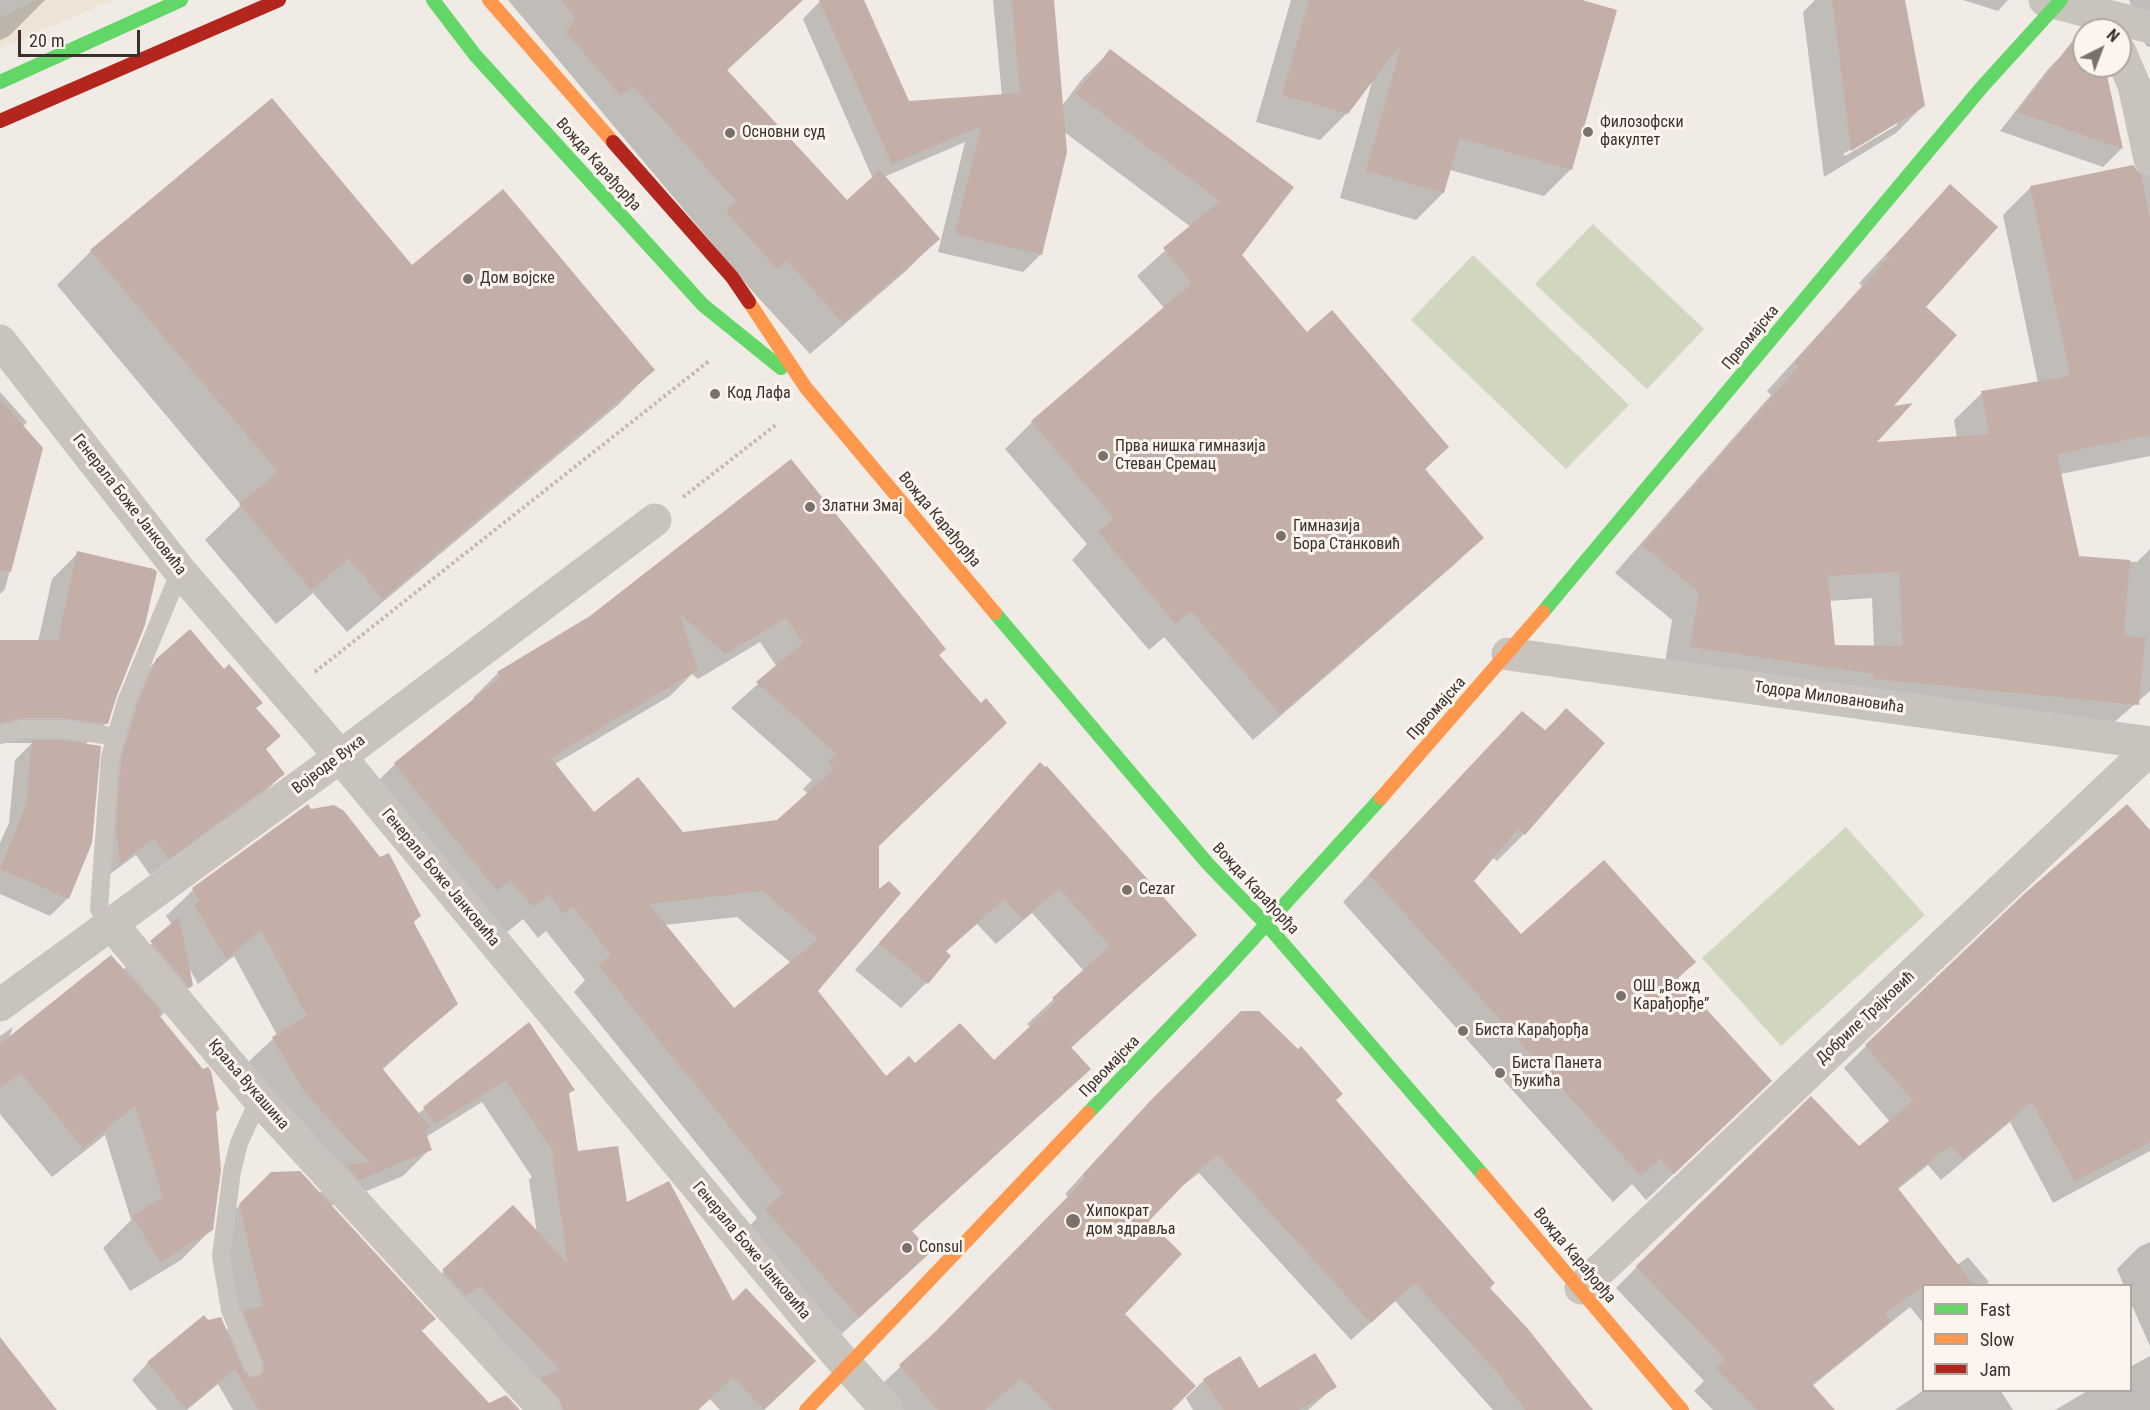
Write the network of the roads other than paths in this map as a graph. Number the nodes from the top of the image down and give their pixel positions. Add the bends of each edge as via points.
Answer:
1 (181, 0) edge
2 (279, 0) edge
3 (433, 0) edge
4 (489, 0) edge
5 (2055, 1) edge
6 (2081, 18) edge
7 (2150, 27) edge
8 (2131, 78) edge
9 (0, 82) edge
10 (0, 121) edge
11 (2150, 159) edge
12 (0, 341) edge
13 (806, 388) junction
14 (655, 520) road end
15 (180, 571) junction
16 (1508, 654) junction
17 (0, 735) edge
18 (117, 736) junction
19 (2150, 743) edge
20 (2150, 749) edge
21 (339, 757) junction
22 (112, 925) junction
23 (1267, 925) junction
24 (0, 1005) edge
25 (259, 1099) junction
26 (1581, 1288) junction
27 (254, 1367) dead end
28 (849, 1367) junction
29 (545, 1410) edge
30 (806, 1410) edge
31 (887, 1410) edge
32 (1682, 1410) edge

1 - 9 street
2 - 10 street
3 - 13 street, Вожда Карађорђа via 475,54 703,305
4 - 13 street, Вожда Карађорђа via 732,277
5 - 6 street
5 - 7 street
5 - 16 street, Првомајска
8 - 11 street
12 - 15 street, Генерала Боже Јанковића
13 - 23 street, Вожда Карађорђа via 1208,864
14 - 21 street, Војводе Вука
15 - 18 lane, Краља Вукашина via 126,702
15 - 21 street, Генерала Боже Јанковића
16 - 19 street, Тодора Миловановића
16 - 23 street, Првомајска
17 - 18 lane via 24,729 63,729
18 - 22 lane, Краља Вукашина via 111,757 99,908
20 - 26 street, Добриле Трајковић
21 - 22 street, Војводе Вука
21 - 28 street, Генерала Боже Јанковића
22 - 24 street, Војводе Вука
22 - 25 street, Краља Вукашина
23 - 26 street, Вожда Карађорђа
23 - 28 street, Првомајска
25 - 27 lane via 239,1143 227,1196 221,1256 230,1310
25 - 29 street, Краља Вукашина
26 - 32 street, Вожда Карађорђа
28 - 30 street, Првомајска
28 - 31 street, Генерала Боже Јанковића

